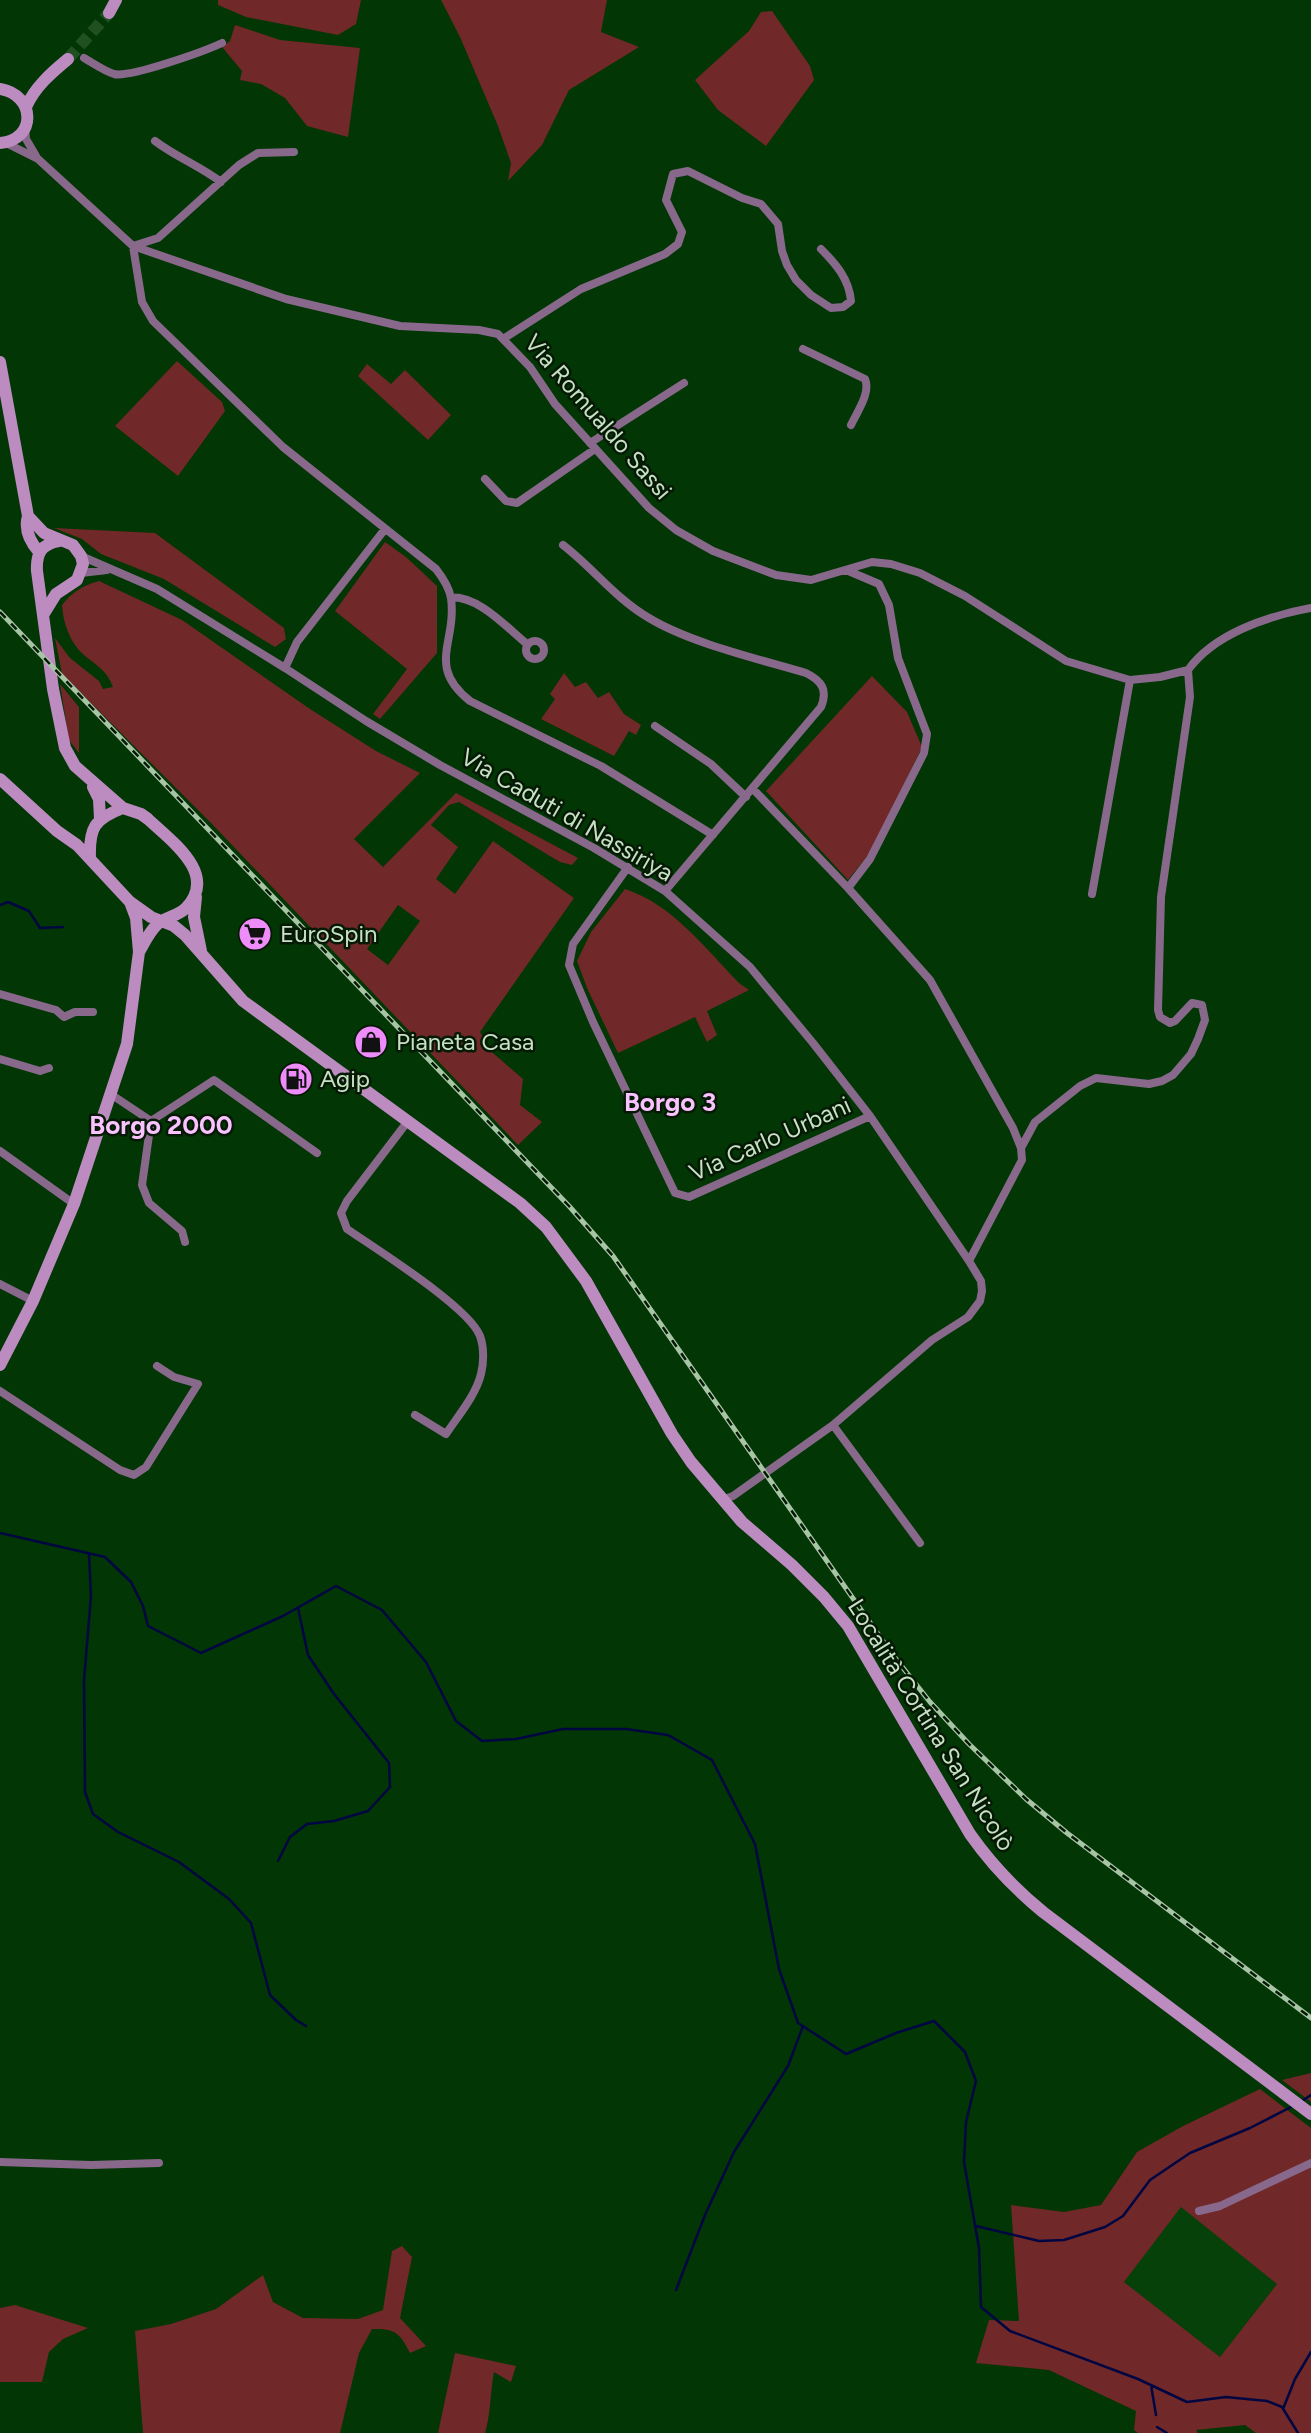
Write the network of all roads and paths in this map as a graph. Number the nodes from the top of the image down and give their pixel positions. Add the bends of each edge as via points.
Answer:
1 (116, 0) edge
2 (108, 13) tunnel mouth
3 (222, 43) dead end
4 (84, 58) dead end
5 (68, 59) tunnel mouth
6 (0, 89) edge
7 (26, 107) junction
8 (25, 127) junction
9 (155, 141) dead end
10 (2, 143) edge
11 (294, 152) dead end
12 (38, 159) junction
13 (221, 182) junction
14 (133, 246) junction
15 (821, 250) dead end
16 (503, 339) junction
17 (803, 349) dead end
18 (0, 362) edge
19 (684, 383) dead end
20 (851, 425) dead end
21 (593, 446) junction
22 (485, 479) dead end
23 (28, 516) junction
24 (386, 529) junction
25 (59, 541) junction
26 (563, 545) dead end
27 (39, 552) junction
28 (81, 556) junction
29 (110, 570) junction
30 (846, 570) junction
31 (81, 573) junction
32 (37, 575) junction
33 (69, 586) junction
34 (451, 597) junction
35 (1311, 608) edge
36 (43, 615) junction
37 (527, 644) dead end
38 (285, 668) junction
39 (1188, 670) junction
40 (1130, 680) junction
41 (655, 726) dead end
42 (0, 779) edge
43 (89, 780) junction
44 (753, 789) junction
45 (746, 797) junction
46 (123, 808) junction
47 (96, 824) junction
48 (57, 831) junction
49 (713, 835) junction
50 (90, 858) junction
51 (628, 867) junction
52 (848, 888) junction
53 (196, 891) junction
54 (665, 891) junction
55 (1092, 894) dead end
56 (130, 902) junction
57 (161, 921) junction
58 (139, 952) junction
59 (201, 952) junction
60 (0, 994) edge
61 (93, 1013) dead end
62 (0, 1059) edge
63 (49, 1068) dead end
64 (112, 1095) junction
65 (870, 1116) junction
66 (151, 1121) junction
67 (408, 1121) junction
68 (1021, 1148) junction
69 (0, 1151) edge
70 (317, 1153) dead end
71 (74, 1204) junction
72 (185, 1242) dead end
73 (970, 1261) junction
74 (0, 1284) edge
75 (33, 1301) junction
76 (0, 1365) edge
77 (157, 1366) dead end
78 (0, 1391) edge
79 (415, 1415) dead end
80 (833, 1424) junction
81 (722, 1500) junction
82 (920, 1543) dead end
83 (1299, 2105) edge
84 (0, 2162) edge
85 (159, 2163) dead end
86 (1311, 2163) edge
87 (1199, 2211) dead end

1 - 2 main road
3 - 4 street via 131,73 115,74
5 - 7 main road via 40,84
6 - 7 main road via 10,90
7 - 8 main road
8 - 10 main road via 16,138
8 - 12 street, Via Romualdo Sassi via 26,139
9 - 13 street
10 - 12 street, Via Romualdo Sassi
11 - 13 street via 258,153
12 - 14 street, Via Romualdo Sassi
13 - 14 street via 158,238
14 - 16 street, Via Romualdo Sassi via 286,299 400,326 479,330
14 - 24 street via 142,302 153,321 283,447
15 - 16 street via 850,290 851,301 842,307 822,303 796,280 782,251 778,224 761,204 688,171 673,174 666,200 681,232 678,244 665,254 581,289
16 - 21 street, Via Romualdo Sassi
17 - 20 street via 865,379 865,395
18 - 23 main road
19 - 21 street
21 - 22 street via 517,503 506,501
21 - 30 street, Via Romualdo Sassi via 649,508 713,551 776,575 811,580
23 - 25 main road
23 - 27 main road via 31,543
24 - 34 street via 436,569
24 - 38 street via 297,642
25 - 27 main road
25 - 28 main road via 73,545
26 - 44 street via 649,618 818,679 824,687 821,708
27 - 32 main road
28 - 29 street, Via Caduti di Nassiriya
28 - 31 main road
29 - 31 street, Via Caduti di Nassiriya
29 - 38 street, Via Caduti di Nassiriya via 157,589
30 - 40 street, Via Romualdo Sassi via 872,562 920,573 965,596 1066,661
30 - 52 street via 879,584 889,605 898,658 927,734 924,753 870,859
31 - 33 main road
32 - 33 main road via 52,587
32 - 36 main road
33 - 36 main road via 56,594
34 - 37 street via 475,602
34 - 49 street via 445,664 457,691 601,766
35 - 39 street via 1229,634 1199,654
36 - 43 main road via 65,748
38 - 51 street, Via Caduti di Nassiriya via 418,752
39 - 40 street, Via Romualdo Sassi
39 - 68 street via 1190,697 1161,897 1158,1010 1170,1023 1187,1006 1197,1003 1202,1005 1205,1020 1191,1054 1177,1072 1162,1081 1096,1078 1035,1122
40 - 55 street
41 - 45 street via 712,764
42 - 48 main road
43 - 46 main road
43 - 47 main road via 99,799
44 - 45 street
44 - 52 street
45 - 49 street
46 - 47 main road
46 - 53 main road via 148,819 194,865
47 - 48 main road via 71,833
47 - 50 main road via 89,839
48 - 50 main road
49 - 54 street
50 - 56 main road
51 - 54 street, Via Caduti di Nassiriya
51 - 65 street, Via Carlo Urbani via 573,943 569,965 675,1193 689,1197
52 - 68 street via 930,980
53 - 57 main road via 186,908
53 - 59 main road, Località Cortina San Nicolò via 194,917
54 - 65 street, Via Caduti di Nassiriya via 750,967
56 - 57 main road
56 - 58 main road
57 - 58 main road
57 - 59 main road, Località Cortina San Nicolò via 174,926
58 - 64 main road via 127,1044
59 - 67 main road, Località Cortina San Nicolò via 243,1001
60 - 61 street via 56,1010 64,1017
62 - 63 street via 40,1071
64 - 66 street
64 - 71 main road
65 - 73 street, Via Caduti di Nassiriya
66 - 70 street via 214,1080
66 - 72 street via 142,1185 149,1203 182,1231
67 - 79 street via 341,1213 347,1229 456,1306 480,1336 483,1356 474,1391 446,1434
67 - 81 main road, Località Cortina San Nicolò via 546,1227 586,1281 672,1434
68 - 73 street via 1022,1160
69 - 71 street
71 - 75 main road
73 - 80 street, Via Caduti di Nassiriya via 981,1281 975,1310 932,1340
74 - 75 street
75 - 76 main road
77 - 78 street via 198,1384 146,1467 134,1475
80 - 81 street, Via Caduti di Nassiriya
80 - 82 street
81 - 83 main road, Località Cortina San Nicolò via 792,1565 848,1626 987,1859 1043,1912
84 - 85 street
86 - 87 street via 1220,2206

